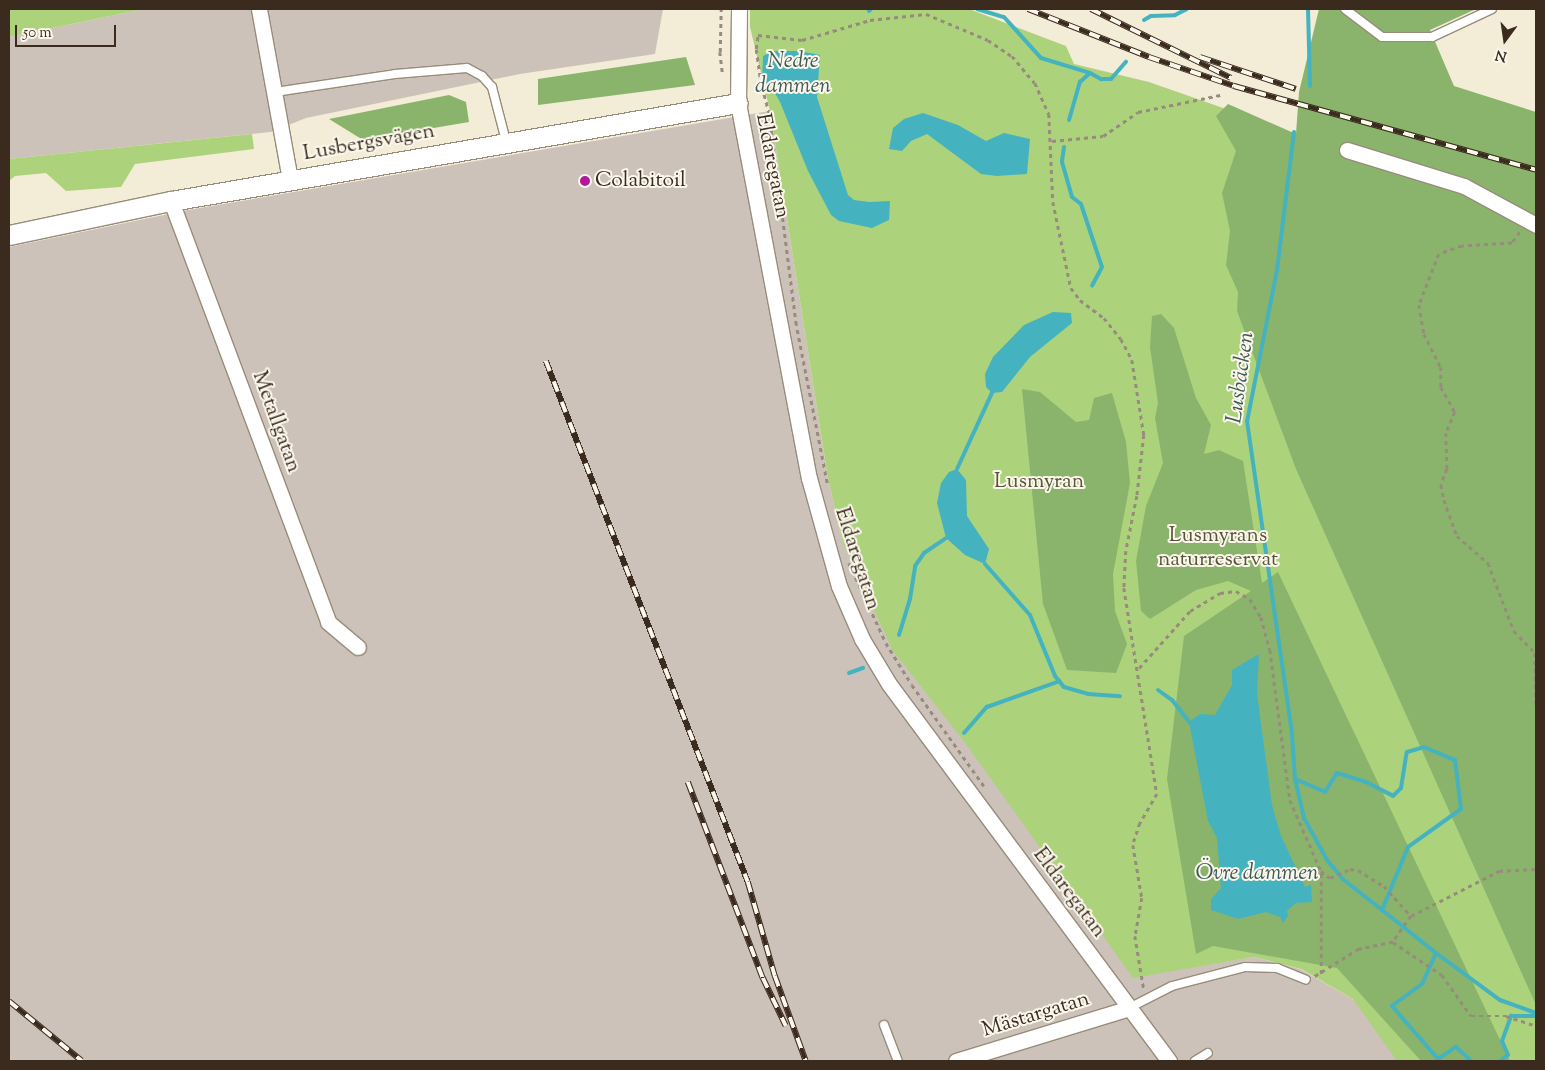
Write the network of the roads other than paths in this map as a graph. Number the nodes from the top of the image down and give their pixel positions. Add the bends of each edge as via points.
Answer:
1 (258, 9) edge
2 (739, 9) edge
3 (1345, 9) edge
4 (1492, 9) edge
5 (275, 92) junction
6 (738, 104) junction
7 (506, 141) junction
8 (1347, 150) dead end
9 (290, 180) junction
10 (171, 201) junction
11 (1532, 223) edge
12 (9, 235) edge
13 (358, 647) dead end
14 (1306, 980) dead end
15 (1129, 1008) junction
16 (884, 1024) dead end
17 (1208, 1053) dead end
18 (898, 1061) edge
19 (956, 1061) edge
20 (1169, 1061) edge
21 (1195, 1061) edge

1 - 5 street
2 - 6 street, Eldaregatan
3 - 4 lane via 1382,37 1432,37
5 - 7 lane via 395,74 467,68 482,76 492,87
5 - 9 street
6 - 7 street, Lusbergsvägen
6 - 15 street, Eldaregatan via 809,478 839,586 862,639 889,684
7 - 9 street, Lusbergsvägen
8 - 11 street via 1464,186
9 - 10 street, Lusbergsvägen
10 - 12 street, Lusbergsvägen
10 - 13 street, Metallgatan via 328,622
14 - 15 lane via 1277,968 1245,967 1172,986
15 - 19 street, Mästargatan
15 - 20 street, Eldaregatan
16 - 18 lane
17 - 21 lane

